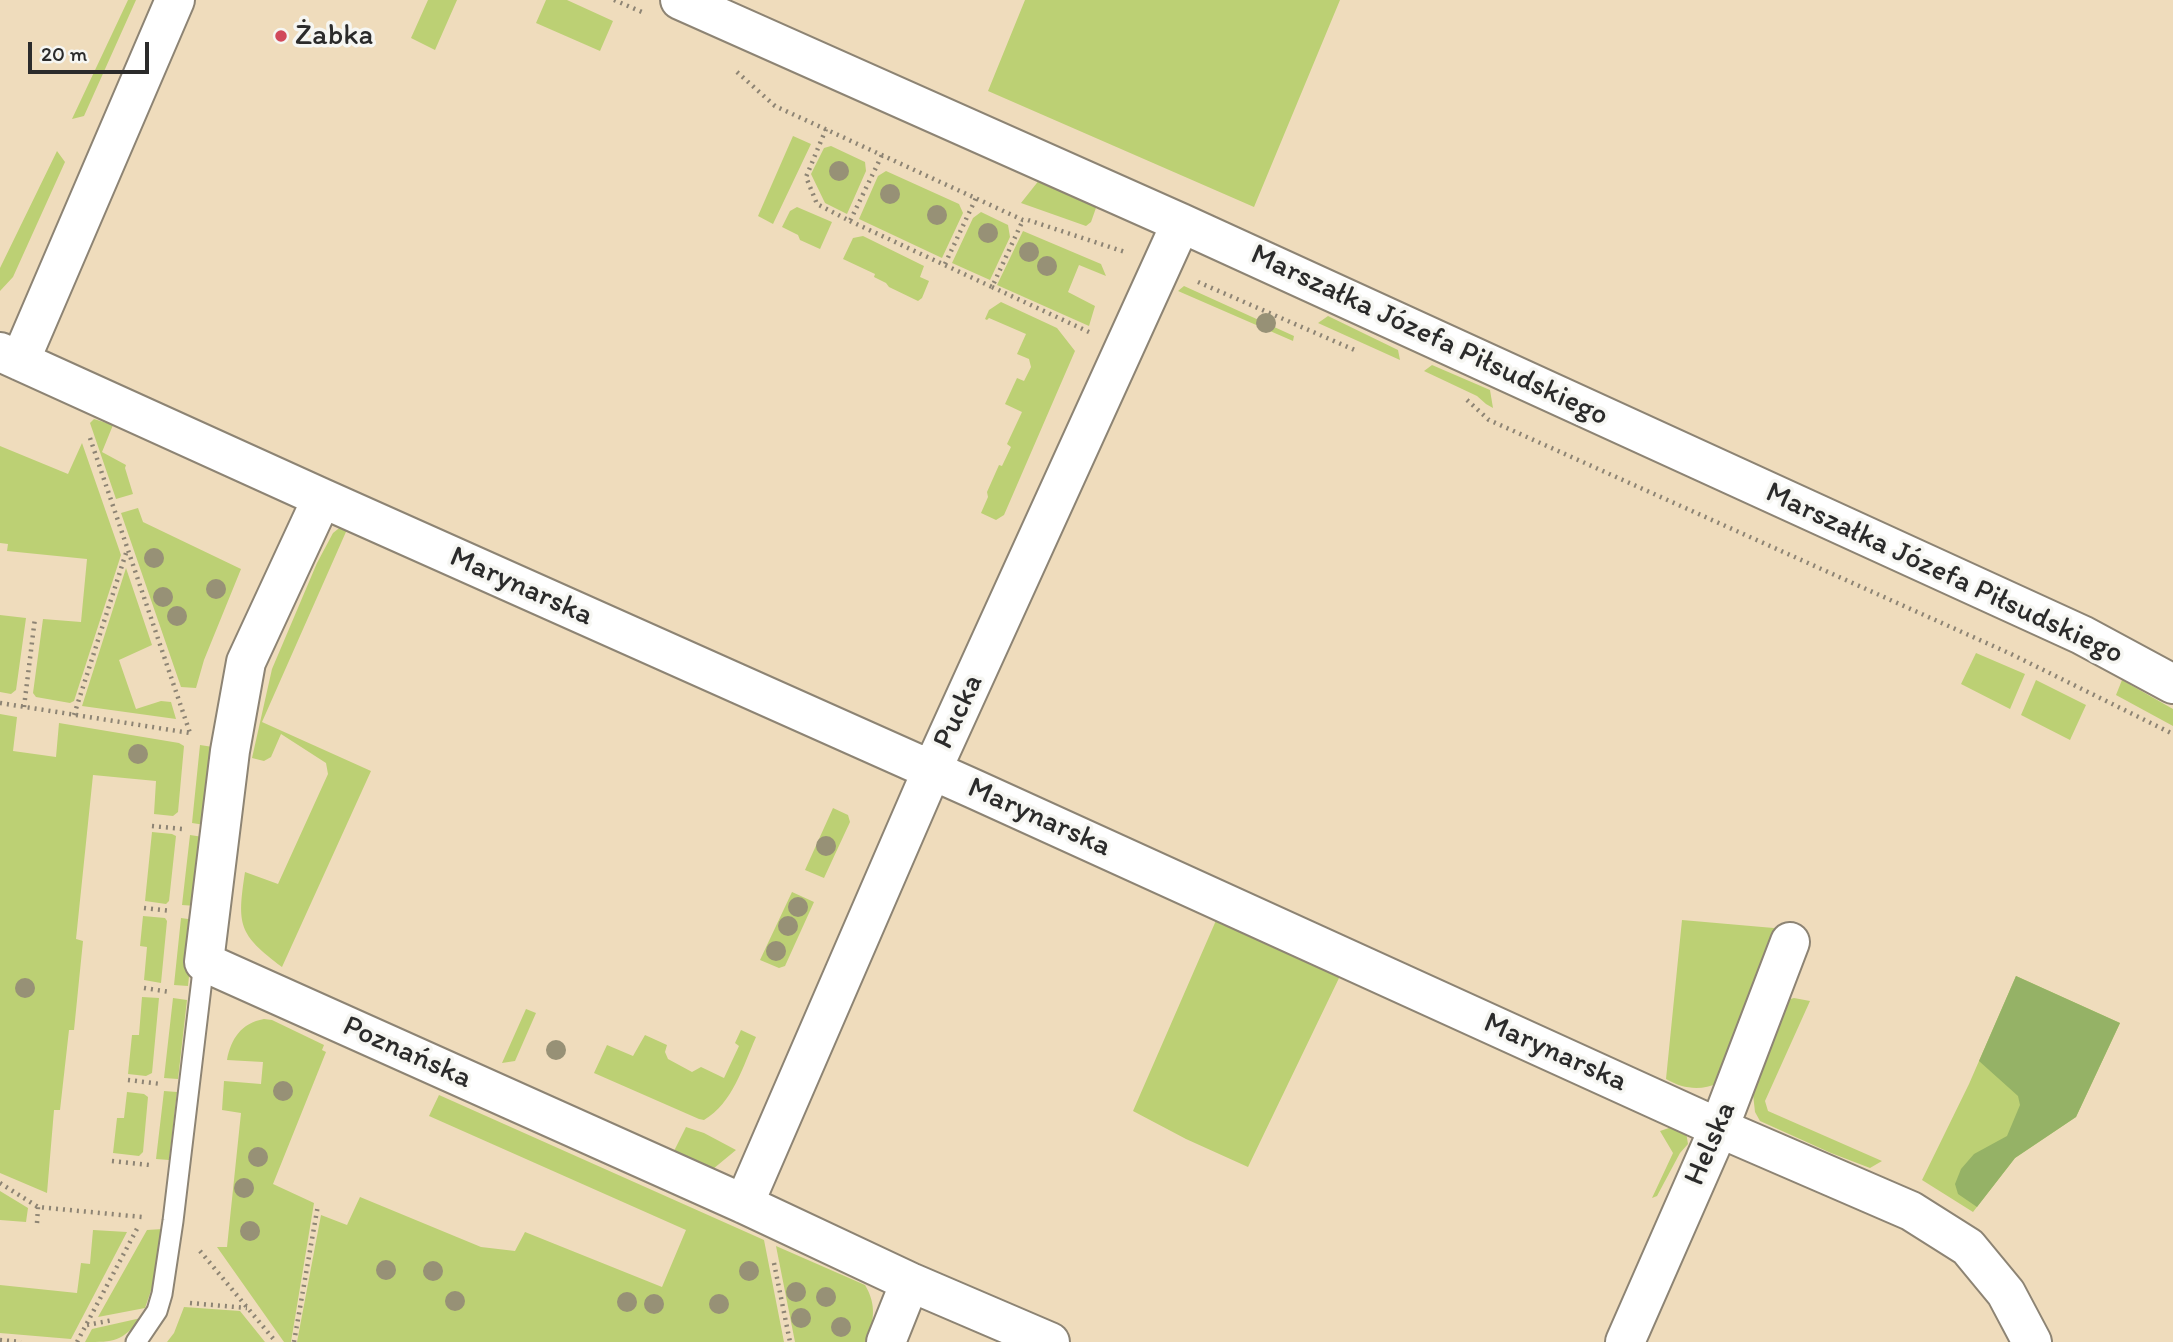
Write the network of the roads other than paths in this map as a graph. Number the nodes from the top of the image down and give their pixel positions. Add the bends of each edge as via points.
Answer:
1 (175, 0) edge
2 (665, 8) edge
3 (1181, 223) junction
4 (10, 356) edge
5 (321, 498) junction
6 (2173, 684) edge
7 (932, 770) junction
8 (1790, 942) dead end
9 (204, 962) junction
10 (1719, 1128) junction
11 (754, 1209) junction
12 (910, 1282) junction
13 (136, 1342) edge
14 (886, 1342) edge
15 (1050, 1342) edge
16 (1625, 1342) edge
17 (2032, 1342) edge

1 - 4 street
2 - 3 street, Marszałka Józefa Piłsudskiego
3 - 6 street, Marszałka Józefa Piłsudskiego via 2082,635
3 - 7 street, Pucka
4 - 5 street, Marynarska
5 - 7 street, Marynarska
5 - 9 street via 246,662
7 - 10 street, Marynarska
7 - 11 street, Pucka
8 - 10 street, Helska
9 - 11 street, Poznańska
9 - 13 lane via 173,1221 157,1311
10 - 16 street, Helska
10 - 17 street, Marynarska via 1911,1211 1968,1247 2006,1293
11 - 12 street, Poznańska
12 - 14 street
12 - 15 street, Poznańska

